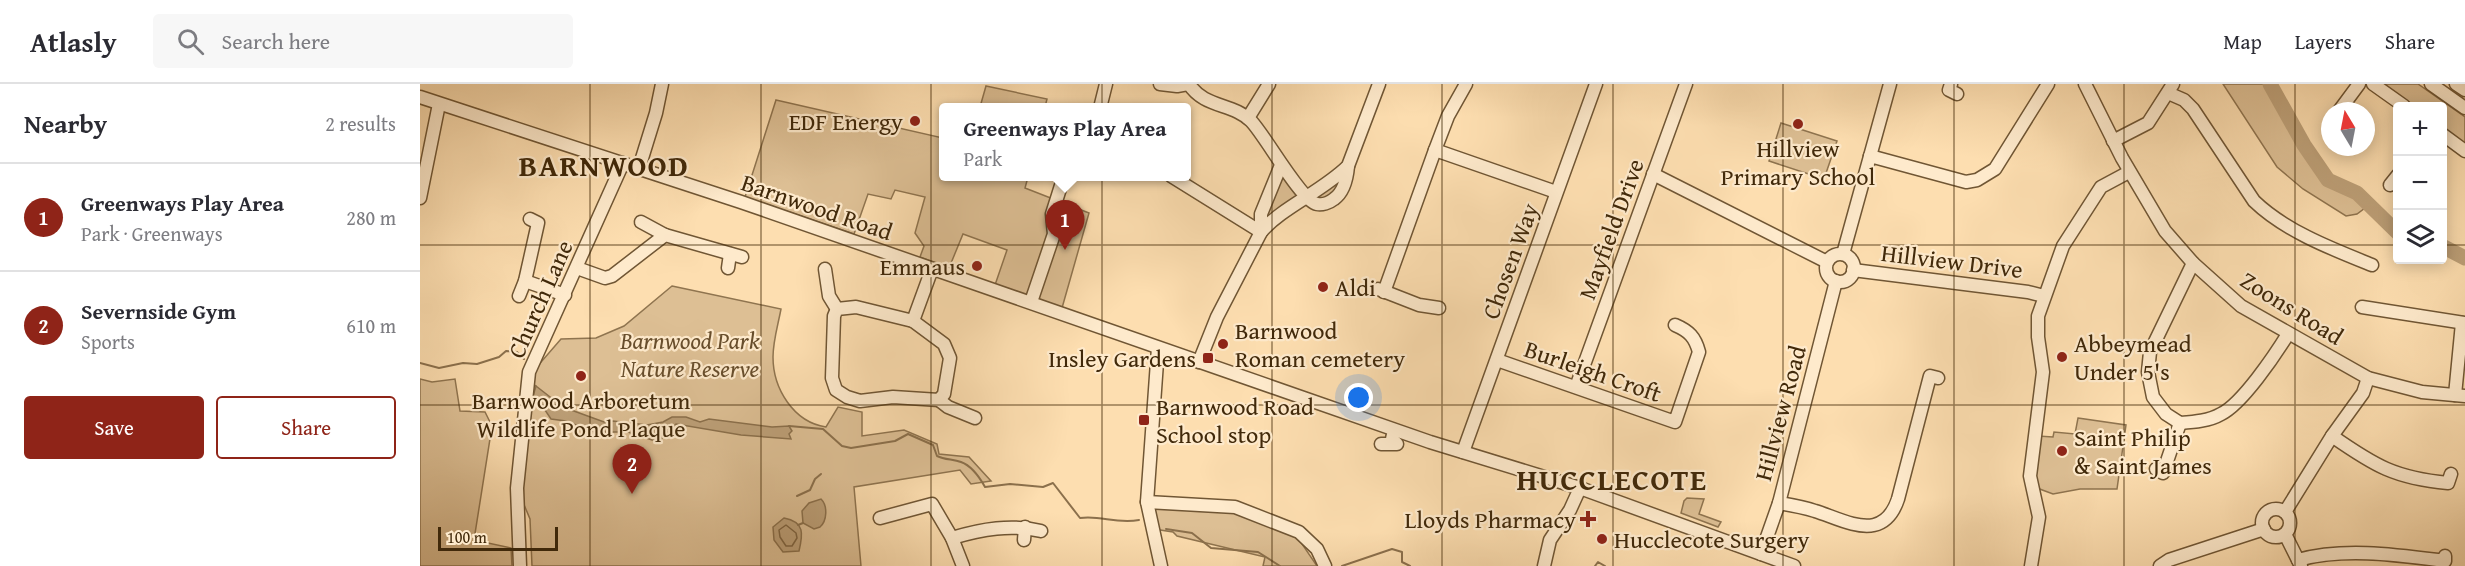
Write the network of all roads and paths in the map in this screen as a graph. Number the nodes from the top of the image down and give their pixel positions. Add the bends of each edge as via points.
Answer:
1 (662, 84) edge
2 (1106, 84) edge
3 (1160, 84) edge
4 (1188, 84) edge
5 (1269, 84) edge
6 (1379, 84) edge
7 (1466, 84) edge
8 (1596, 84) edge
9 (1686, 84) edge
10 (1890, 84) edge
11 (2048, 84) edge
12 (2085, 84) edge
13 (2359, 84) edge
14 (2373, 84) edge
15 (2431, 84) edge
16 (2456, 84) edge
17 (2170, 88) edge
18 (2465, 90) edge
19 (420, 97) edge
20 (2346, 102) edge
21 (2398, 102) edge
22 (1101, 103) edge
23 (439, 104) junction
24 (2465, 108) edge
25 (1248, 118) junction
26 (2447, 138) edge
27 (2113, 141) junction
28 (1435, 150) junction
29 (2465, 151) edge
30 (1870, 156) junction
31 (623, 163) junction
32 (1281, 165) junction
33 (639, 168) junction
34 (2129, 172) junction
35 (1653, 174) junction
36 (1063, 181) edge
37 (1178, 181) edge
38 (1556, 192) junction
39 (420, 198) edge
40 (1307, 198) junction
41 (530, 219) dead end
42 (641, 222) dead end
43 (1261, 232) junction
44 (665, 235) junction
45 (1843, 254) junction
46 (1827, 262) junction
47 (2193, 263) junction
48 (2365, 265) dead end
49 (577, 268) junction
50 (728, 268) dead end
51 (825, 269) dead end
52 (932, 269) junction
53 (1853, 270) junction
54 (525, 281) junction
55 (1836, 281) junction
56 (565, 295) junction
57 (519, 296) dead end
58 (2044, 296) junction
59 (1031, 302) junction
60 (1442, 305) dead end
61 (837, 309) junction
62 (2358, 309) dead end
63 (913, 321) junction
64 (2463, 323) edge
65 (1684, 326) dead end
66 (2288, 334) junction
67 (1158, 348) junction
68 (1497, 360) junction
69 (1198, 362) junction
70 (1931, 376) dead end
71 (2368, 378) junction
72 (1576, 387) junction
73 (2460, 395) edge
74 (939, 400) junction
75 (975, 418) dead end
76 (2180, 423) junction
77 (1394, 430) junction
78 (2332, 436) junction
79 (1381, 444) dead end
80 (1462, 452) junction
81 (2163, 473) dead end
82 (2449, 483) dead end
83 (1580, 488) junction
84 (928, 491) dead end
85 (1147, 502) junction
86 (1779, 503) junction
87 (933, 504) junction
88 (2285, 512) junction
89 (880, 518) dead end
90 (1024, 527) junction
91 (2264, 529) junction
92 (1041, 531) dead end
93 (2285, 534) junction
94 (952, 538) junction
95 (1024, 540) dead end
96 (1761, 554) junction
97 (2445, 561) edge
98 (2300, 563) edge
99 (520, 566) edge
100 (963, 566) edge
101 (1161, 566) edge
102 (1325, 566) edge
103 (1544, 566) edge
104 (1794, 566) edge
105 (2031, 566) edge
106 (2160, 566) edge

1 - 33 street
2 - 22 street
3 - 4 street
4 - 25 street via 1208,102
5 - 25 street
6 - 40 street via 1348,166
7 - 28 street
8 - 38 street, Chosen Way
9 - 35 street, Mayfield Drive
10 - 30 street
11 - 30 street via 1995,169 1977,180 1966,182
12 - 27 street, Zoons Road
13 - 20 street
14 - 21 street
15 - 24 street
16 - 18 street
17 - 27 street via 2148,123
17 - 48 street via 2193,109 2251,203
19 - 23 street, Barnwood Road
23 - 31 street, Barnwood Road
23 - 39 street
25 - 32 street
26 - 29 street
27 - 34 street, Zoons Road
28 - 38 street
28 - 60 street via 1381,290 1419,305
30 - 45 street
31 - 33 street, Barnwood Road
31 - 49 street, Church Lane
32 - 40 street
32 - 43 street via 1261,214
33 - 52 street, Barnwood Road
34 - 47 street, Zoons Road via 2165,231
34 - 58 street via 2101,187 2063,246
35 - 46 street
35 - 72 street, Mayfield Drive
36 - 59 street via 1052,214 1054,234
37 - 43 street
38 - 68 street, Chosen Way
40 - 43 street
41 - 54 street via 538,223
42 - 44 street
43 - 69 street
44 - 49 street via 612,276 605,278
44 - 50 street via 736,255
45 - 46 street via 1835,254
45 - 53 street via 1852,261
46 - 55 street via 1827,274
47 - 66 street, Zoons Road via 2241,306
47 - 76 street via 2150,352 2148,372 2153,397 2166,414
49 - 56 street, Church Lane
51 - 61 street via 829,296
52 - 59 street, Barnwood Road
52 - 63 street
53 - 55 street via 1847,279
53 - 58 street, Hillview Drive
54 - 56 street
54 - 57 street
55 - 86 street, Hillview Road
56 - 99 street, Church Lane via 529,372 517,488
58 - 105 street via 2038,316 2043,372 2030,476 2039,517
59 - 67 street, Barnwood Road
61 - 63 street via 856,307
61 - 74 street via 832,378 836,390 861,401 893,397
62 - 64 street
63 - 74 street via 944,344 950,358 944,394
64 - 73 street
65 - 72 street, Burleigh Croft via 1697,342 1699,356 1675,422
66 - 71 street, Zoons Road
66 - 76 street via 2274,357 2224,413 2209,420
67 - 69 street, Barnwood Road
67 - 85 street
68 - 72 street, Burleigh Croft
68 - 80 street, Chosen Way
69 - 77 street, Barnwood Road
70 - 86 street via 1898,499 1887,518 1864,525
71 - 73 street, Zoons Road via 2422,392
71 - 78 street
74 - 75 street
76 - 81 street
77 - 79 street via 1392,439 1397,444
77 - 80 street, Barnwood Road
78 - 82 street via 2396,475
78 - 88 street
80 - 83 street, Barnwood Road
83 - 96 street, Barnwood Road
83 - 103 street via 1550,540
84 - 87 street
85 - 101 street
85 - 102 street via 1234,507 1299,532 1317,549
86 - 96 street, Hillview Road
87 - 89 street
87 - 94 street
88 - 91 street via 2269,511 2262,520
88 - 93 street via 2290,522
90 - 92 street
90 - 94 street
90 - 95 street
91 - 93 street via 2273,537
91 - 106 street
93 - 98 street
94 - 100 street
96 - 104 street, Barnwood Road
97 - 98 street via 2357,554 2316,555

